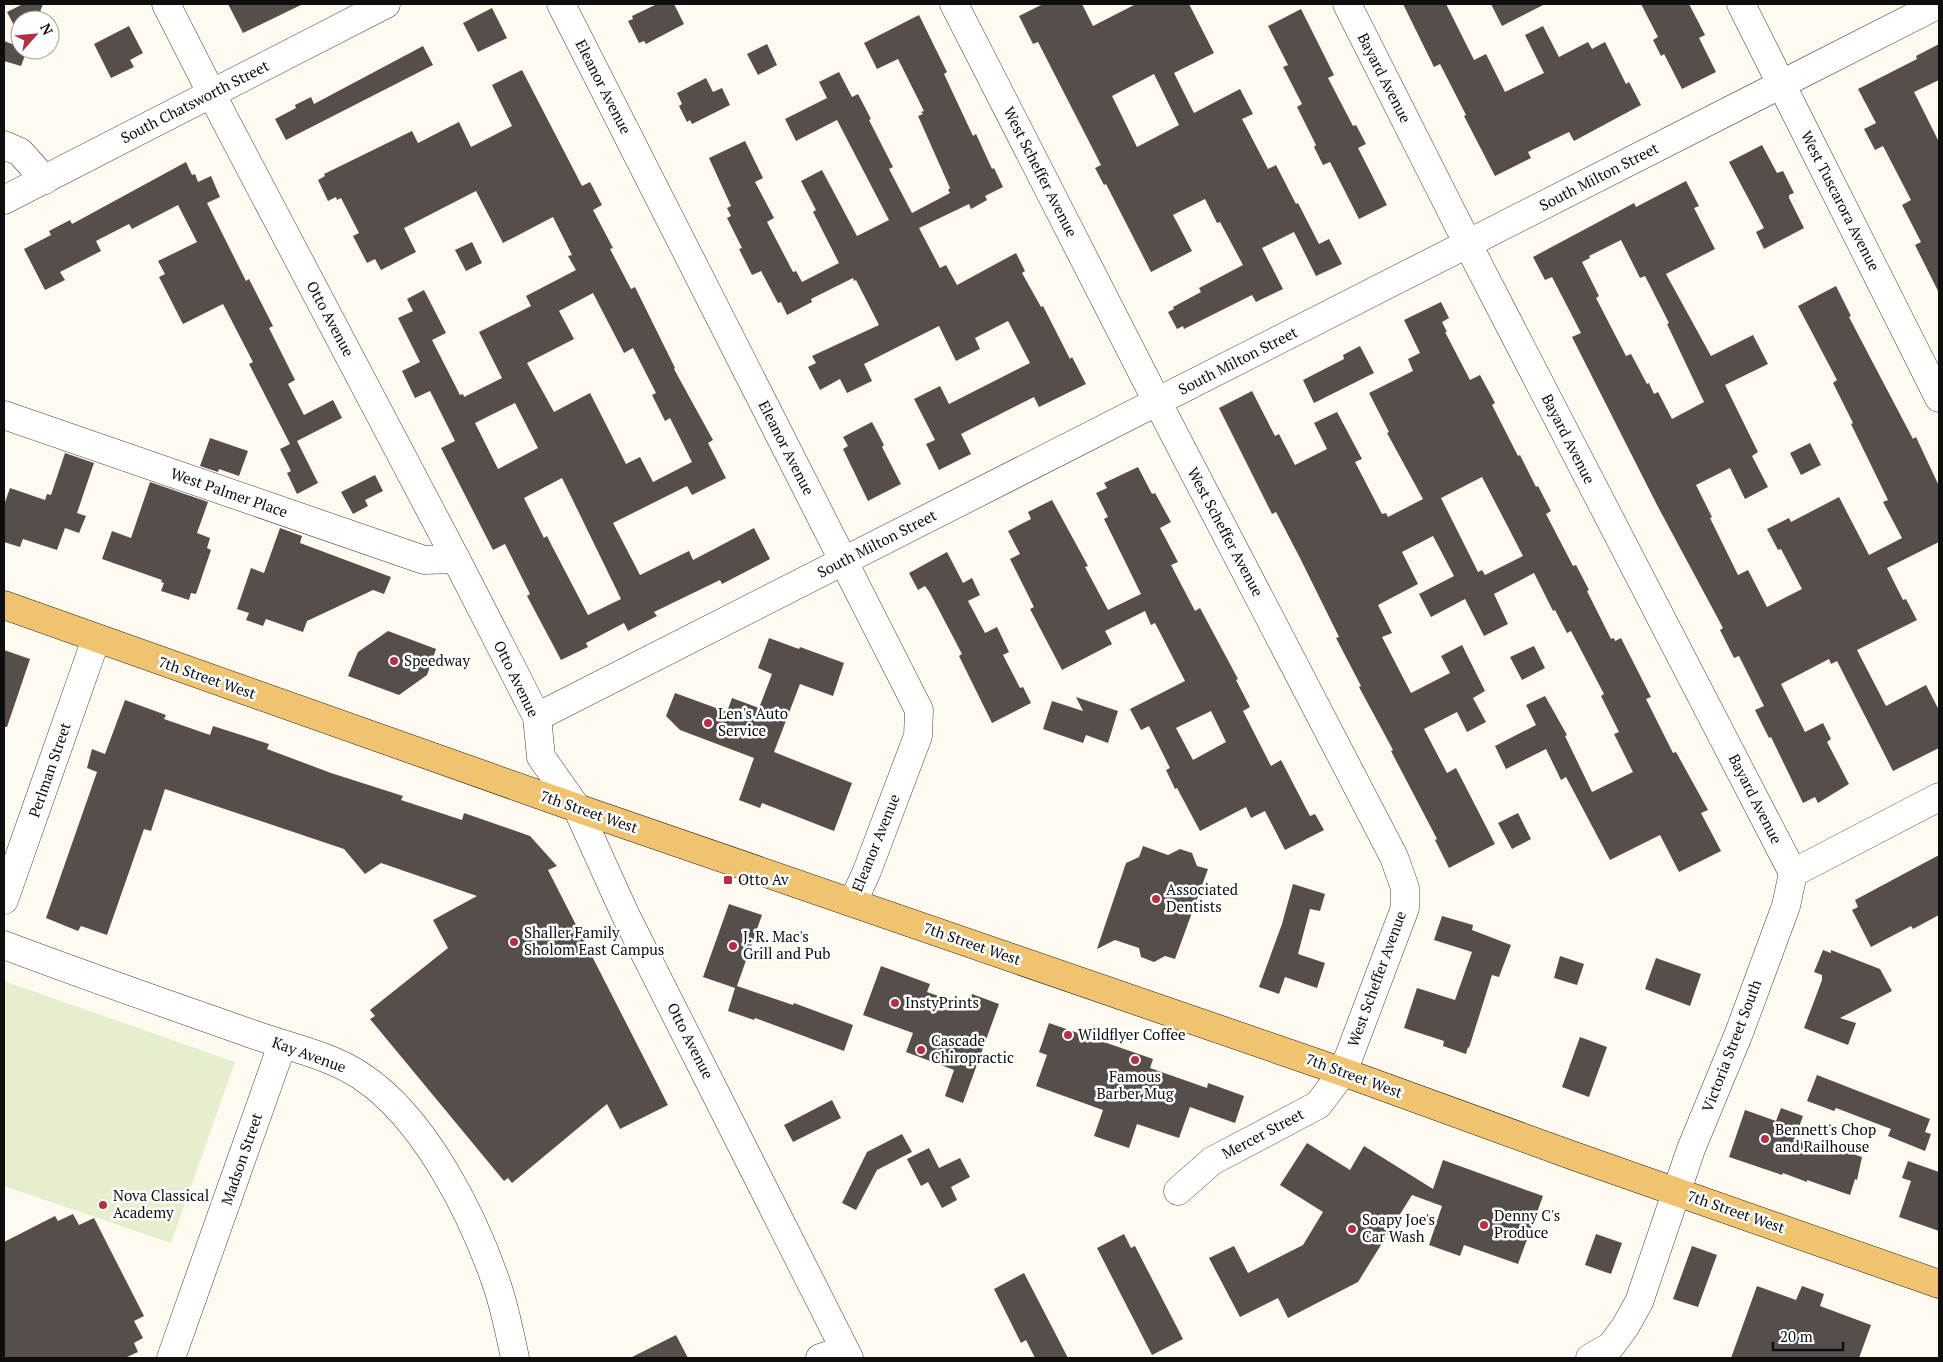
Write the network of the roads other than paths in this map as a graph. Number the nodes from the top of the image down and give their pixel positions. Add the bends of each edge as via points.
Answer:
1 (166, 4) edge
2 (386, 4) edge
3 (561, 4) edge
4 (954, 4) edge
5 (1347, 4) edge
6 (1741, 4) edge
7 (1939, 4) edge
8 (1781, 84) junction
9 (211, 92) junction
10 (4, 145) edge
11 (45, 180) junction
12 (4, 200) edge
13 (1467, 244) junction
14 (1939, 398) edge
15 (1157, 402) junction
16 (4, 415) edge
17 (456, 559) junction
18 (844, 561) junction
19 (4, 605) edge
20 (96, 639) junction
21 (537, 717) junction
22 (1939, 797) edge
23 (577, 808) junction
24 (1793, 873) junction
25 (4, 900) edge
26 (853, 902) junction
27 (4, 946) edge
28 (282, 1045) junction
29 (1343, 1072) junction
30 (1178, 1191) dead end
31 (1677, 1191) junction
32 (1939, 1284) edge
33 (838, 1355) edge
34 (171, 1358) edge
35 (515, 1358) edge
36 (1590, 1358) edge

1 - 9 street, Otto Avenue
2 - 9 street, South Chatsworth Street
3 - 18 street, Eleanor Avenue
4 - 15 street, West Scheffer Avenue
5 - 13 street, Bayard Avenue
6 - 8 street, West Tuscarora Avenue
7 - 8 street, South Milton Street
8 - 13 street, South Milton Street
8 - 14 street, West Tuscarora Avenue
9 - 11 street, South Chatsworth Street
9 - 17 street, Otto Avenue
10 - 11 street via 20,152
11 - 12 street, South Chatsworth Street
13 - 15 street, South Milton Street
13 - 24 street, Bayard Avenue
15 - 18 street, South Milton Street
15 - 29 street, West Scheffer Avenue via 1394,856 1405,888 1405,908
16 - 17 street, West Palmer Place via 424,560
17 - 21 street, Otto Avenue
18 - 21 street, South Milton Street
18 - 26 street, Eleanor Avenue via 919,710 918,736
19 - 20 main road, 7th Street West
20 - 23 main road, 7th Street West
20 - 25 street, Perlman Street
21 - 23 street, Otto Avenue via 541,757
22 - 24 street
23 - 26 main road, 7th Street West
23 - 33 street, Otto Avenue
24 - 31 street, Victoria Street South via 1786,906
26 - 29 main road, 7th Street West
27 - 28 street, Kay Avenue
28 - 34 street, Madson Street
28 - 35 street, Kay Avenue via 339,1064 362,1076 416,1130 459,1197 482,1245 498,1286
29 - 30 street, Mercer Street via 1318,1104 1212,1161
29 - 31 main road, 7th Street West
31 - 32 main road, 7th Street West
31 - 36 street, Victoria Street South via 1639,1302 1610,1346

